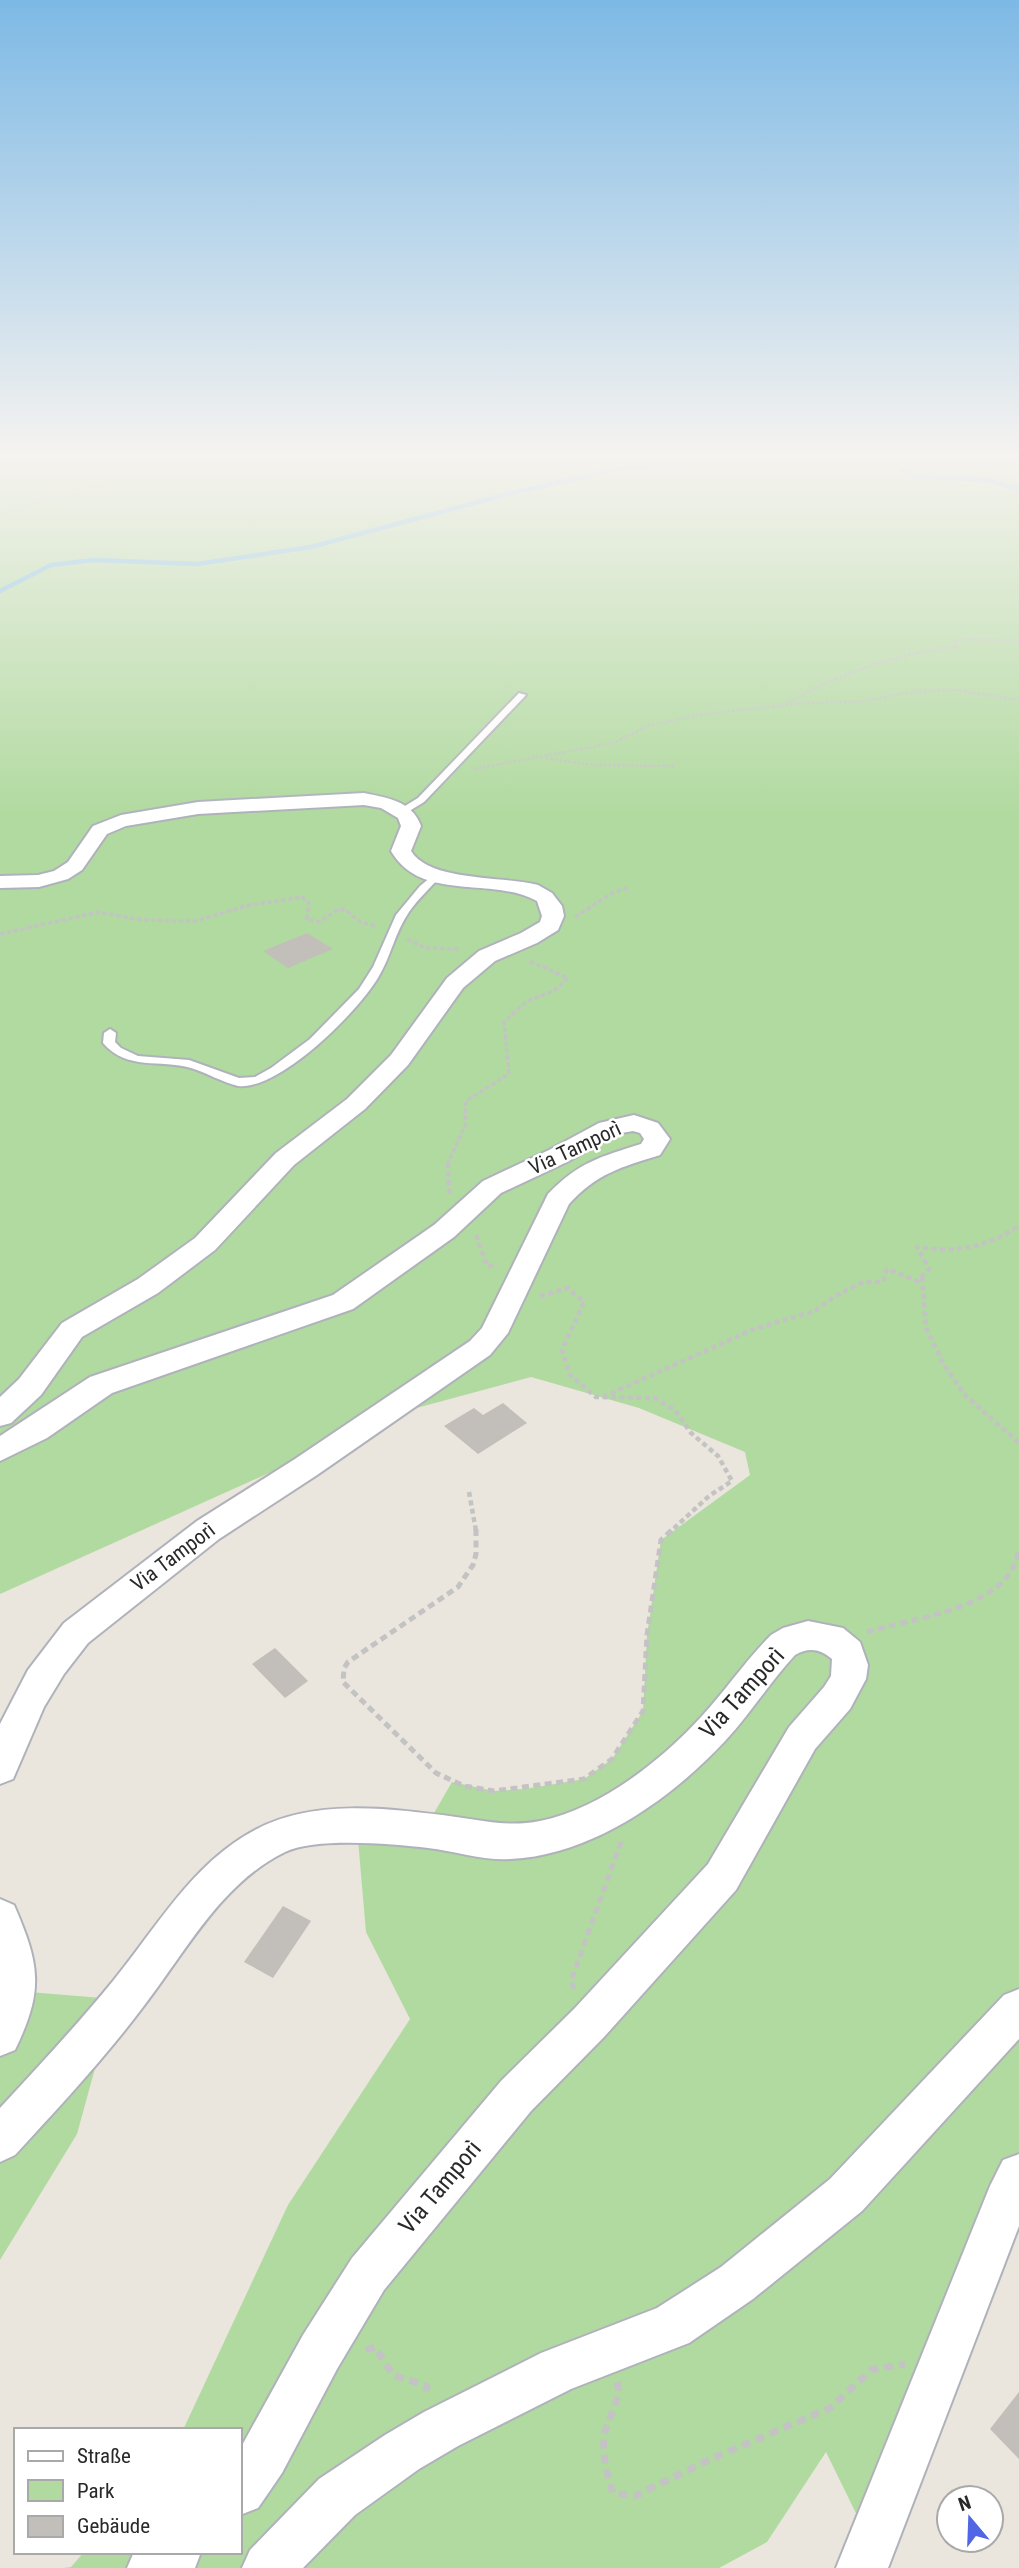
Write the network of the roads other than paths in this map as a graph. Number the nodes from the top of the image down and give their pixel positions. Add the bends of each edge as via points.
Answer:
1 (522, 695) dead end
2 (403, 811) junction
3 (436, 876) junction
4 (0, 882) edge
5 (110, 1033) dead end
6 (0, 1415) edge
7 (0, 1450) edge
8 (0, 1768) edge
9 (0, 1919) edge
10 (1019, 2009) edge
11 (0, 2035) edge
12 (0, 2140) edge
13 (1019, 2175) edge
14 (242, 2487) edge
15 (173, 2554) edge
16 (153, 2568) edge
17 (268, 2568) edge
18 (862, 2568) edge

1 - 2 lane via 421,800
2 - 3 street via 411,826 402,856 410,865
2 - 4 street via 372,800 348,799 155,814 106,826 75,866 61,875
3 - 5 lane via 414,898 393,930 370,982 316,1039 256,1082 237,1082 192,1065 131,1058 109,1043
3 - 6 street via 536,891 551,906 551,923 540,933 480,960 446,992 400,1060 356,1104 285,1159 205,1244 148,1286 72,1330 30,1387
7 - 8 street, Via Tamporì via 101,1385 343,1302 417,1252 492,1187 608,1128 635,1123 655,1133 651,1149 596,1167 557,1200 499,1321 480,1348 208,1530 76,1633 38,1684
9 - 11 street via 18,1977 13,2008
10 - 17 street via 846,2195 737,2283 672,2326 558,2370 441,2429 337,2497
12 - 14 street, Via Tamporì via 93,2036 212,1884 275,1839 313,1829 357,1828 520,1842 573,1828 621,1805 688,1752 783,1645 808,1635 831,1638 848,1652 851,1665 844,1688 802,1738 722,1877 516,2096 368,2274 265,2456
13 - 18 street
15 - 16 street

